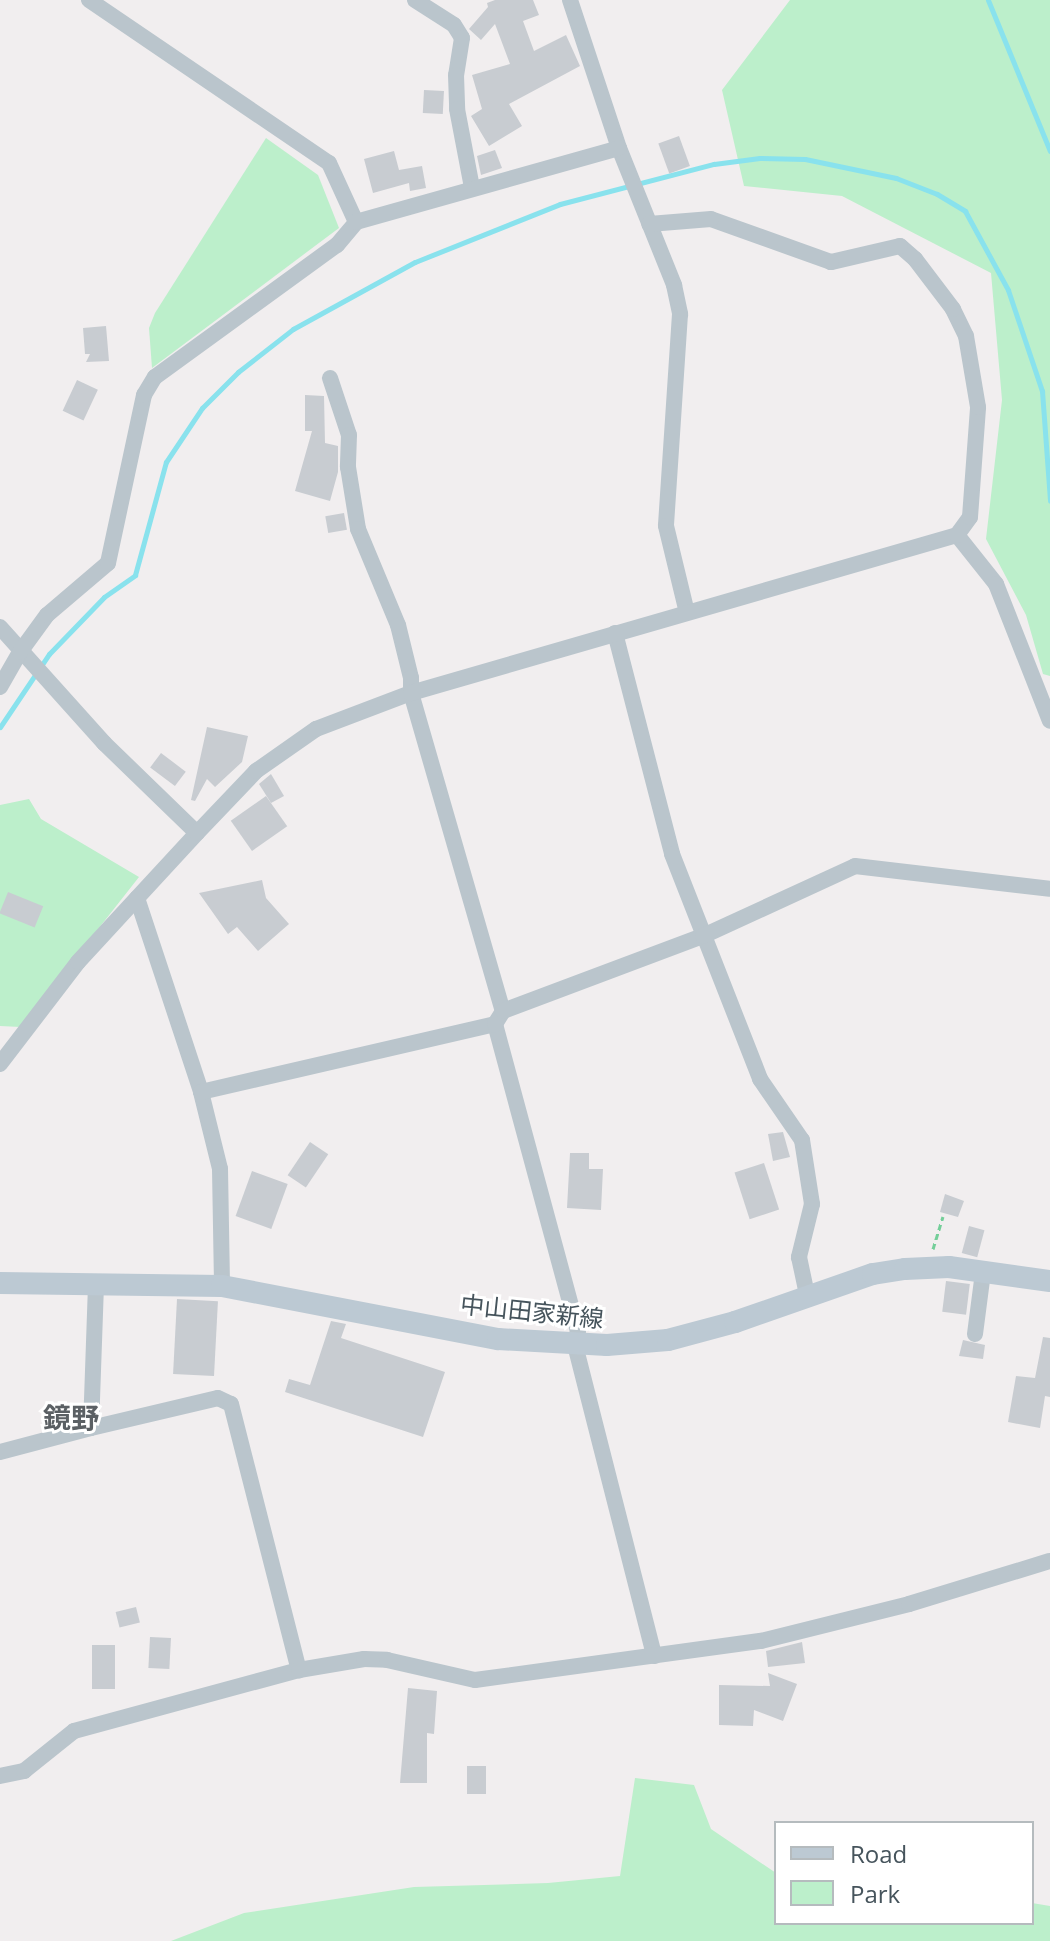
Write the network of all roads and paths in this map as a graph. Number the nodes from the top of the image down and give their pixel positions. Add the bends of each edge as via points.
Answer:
1 (89, 0) edge
2 (415, 0) edge
3 (570, 0) edge
4 (619, 148) junction
5 (472, 188) junction
6 (356, 222) junction
7 (649, 224) junction
8 (330, 378) dead end
9 (957, 535) junction
10 (687, 613) junction
11 (0, 627) edge
12 (615, 633) junction
13 (20, 652) junction
14 (0, 687) edge
15 (411, 693) junction
16 (1050, 721) edge
17 (197, 833) junction
18 (1050, 889) edge
19 (137, 898) junction
20 (703, 936) junction
21 (499, 1018) junction
22 (0, 1064) edge
23 (201, 1092) junction
24 (943, 1217) dead end
25 (927, 1268) junction
26 (983, 1272) junction
27 (1050, 1281) edge
28 (0, 1283) edge
29 (222, 1286) junction
30 (96, 1287) junction
31 (807, 1295) junction
32 (975, 1334) dead end
33 (575, 1345) junction
34 (91, 1428) junction
35 (0, 1452) edge
36 (1050, 1561) edge
37 (654, 1656) junction
38 (299, 1670) junction
39 (0, 1776) edge

1 - 6 street via 329,163
2 - 5 street via 454,25 462,38 457,109
3 - 4 street
4 - 5 street
4 - 7 street
5 - 6 street
6 - 13 street via 337,245 155,377 144,395 108,563 47,615
7 - 9 street via 711,219 831,262 900,246 915,259 953,309 966,336 978,407 970,517
7 - 10 street via 680,314 666,526
8 - 15 street via 349,435 348,467 358,529 398,625
9 - 10 street
9 - 16 street via 996,584
10 - 12 street
11 - 13 street
12 - 15 street
12 - 20 street via 672,854
13 - 14 street
13 - 17 street
15 - 17 street via 316,729 256,771
15 - 21 street
17 - 19 street
18 - 20 street via 855,866
19 - 22 street via 78,962
19 - 23 street
20 - 21 street
20 - 31 street via 760,1079 802,1140 812,1204 799,1257
21 - 23 street
21 - 33 street via 578,1331
23 - 29 street via 220,1169
24 - 25 path
25 - 26 main road, 中山田家新線
25 - 31 main road, 中山田家新線 via 873,1274
26 - 27 main road, 中山田家新線
26 - 32 street
28 - 30 main road, 中山田家新線
29 - 30 main road, 中山田家新線
29 - 33 main road, 中山田家新線 via 498,1339
30 - 34 street
31 - 33 main road, 中山田家新線 via 668,1340
33 - 37 street
34 - 35 street
34 - 38 street via 218,1398 231,1404
36 - 37 street via 761,1641
37 - 38 street via 475,1680 387,1660
38 - 39 street via 74,1731 24,1771

